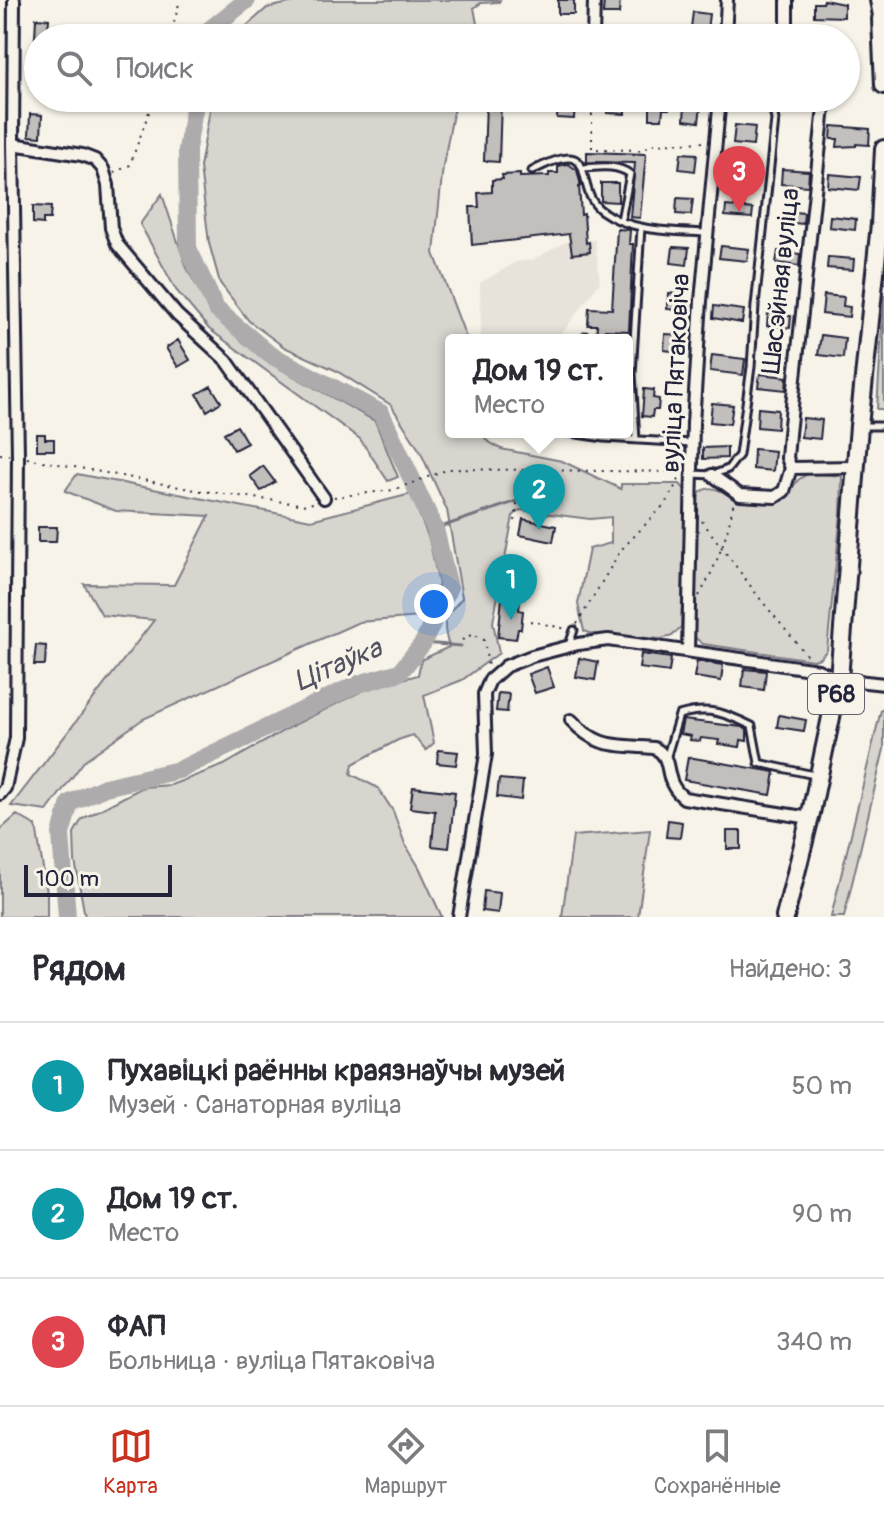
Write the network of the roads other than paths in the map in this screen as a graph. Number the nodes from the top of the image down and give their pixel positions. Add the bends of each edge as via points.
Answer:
1 (14, 0) edge
2 (594, 0) edge
3 (727, 0) edge
4 (787, 0) edge
5 (879, 0) edge
6 (882, 23) edge
7 (593, 24) edge
8 (726, 24) edge
9 (787, 24) edge
10 (884, 85) edge
11 (718, 112) edge
12 (774, 112) edge
13 (824, 112) edge
14 (13, 144) junction
15 (884, 149) edge
16 (584, 168) junction
17 (532, 171) dead end
18 (621, 220) junction
19 (641, 227) junction
20 (707, 233) junction
21 (633, 358) edge
22 (633, 390) edge
23 (859, 426) junction
24 (884, 426) edge
25 (620, 438) edge
26 (636, 440) junction
27 (693, 443) junction
28 (855, 467) junction
29 (791, 468) junction
30 (693, 474) junction
31 (712, 475) junction
32 (324, 498) road end
33 (574, 630) road end
34 (569, 646) junction
35 (688, 651) junction
36 (839, 679) junction
37 (884, 684) edge
38 (571, 720) dead end
39 (666, 759) junction
40 (819, 776) junction
41 (0, 794) edge
42 (810, 818) junction
43 (459, 917) edge
44 (785, 917) edge

1 - 14 street
2 - 7 street
3 - 8 street
4 - 9 street
5 - 6 main road
6 - 10 main road
11 - 20 street, вуліца Пятаковіча
12 - 31 lane via 742,441 728,469
13 - 29 street, Шасэйная вуліца via 789,434
14 - 32 street via 95,160 105,175 117,244 177,315 227,361
14 - 41 street via 16,738
15 - 23 main road, Р68
16 - 17 lane via 563,158
16 - 18 lane via 595,204
16 - 18 lane via 608,166 630,174
18 - 19 lane
19 - 20 lane
19 - 21 lane
20 - 27 street, вуліца Пятаковіча
22 - 26 lane
23 - 24 lane
23 - 28 main road, Р68
25 - 26 lane
26 - 27 lane
27 - 30 street, вуліца Пятаковіча
28 - 29 street
28 - 36 main road, Р68
29 - 31 street via 784,491 775,497 740,495
30 - 31 lane
30 - 35 street, вуліца Пятаковіча
33 - 34 lane
34 - 35 street via 608,640
34 - 43 street via 506,666 484,694 486,754
35 - 36 street via 818,670
36 - 37 street
36 - 40 main road, Р68
38 - 39 street via 597,742 654,748
39 - 40 lane via 679,715 698,709 752,726 759,763
39 - 42 street via 670,782 684,798
40 - 42 main road, Р68
42 - 44 main road, Р68

